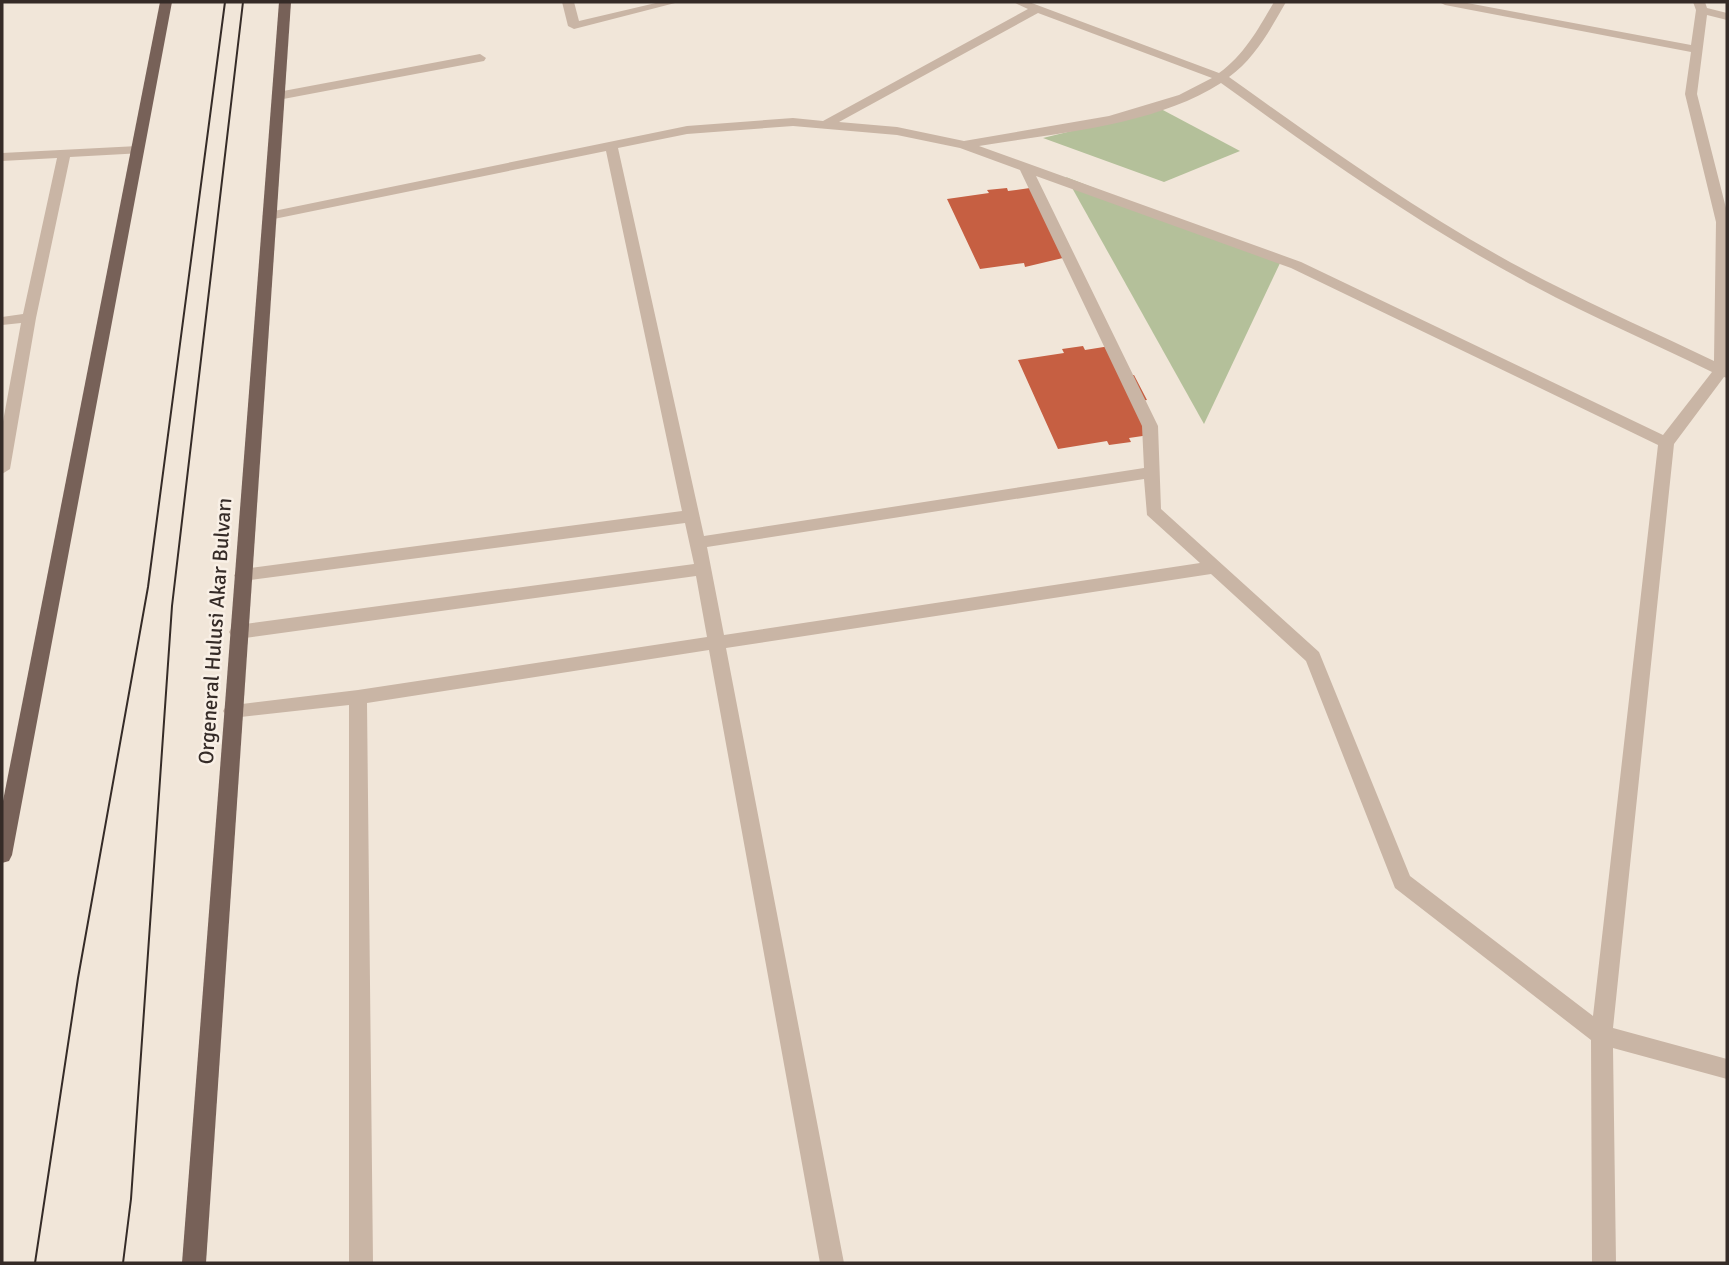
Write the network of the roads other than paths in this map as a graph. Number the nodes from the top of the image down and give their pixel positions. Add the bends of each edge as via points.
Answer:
1 (166, 2) edge
2 (285, 2) edge
3 (568, 2) edge
4 (673, 2) edge
5 (1019, 2) edge
6 (1280, 2) edge
7 (1445, 2) edge
8 (1527, 2) edge
9 (1700, 6) edge
10 (1037, 9) junction
11 (1522, 16) junction
12 (1727, 17) edge
13 (1697, 50) junction
14 (480, 58) dead end
15 (1223, 78) junction
16 (278, 96) junction
17 (828, 124) junction
18 (611, 144) junction
19 (962, 145) junction
20 (138, 150) junction
21 (64, 154) junction
22 (2, 157) edge
23 (1025, 167) junction
24 (269, 216) junction
25 (29, 318) junction
26 (2, 320) edge
27 (1724, 372) edge
28 (1666, 443) junction
29 (2, 469) edge
30 (1151, 472) junction
31 (691, 516) junction
32 (697, 543) junction
33 (1215, 567) junction
34 (703, 569) junction
35 (242, 575) junction
36 (238, 632) junction
37 (717, 642) junction
38 (358, 697) junction
39 (232, 711) junction
40 (2, 855) edge
41 (1602, 1035) junction
42 (1727, 1069) edge
43 (194, 1263) edge
44 (361, 1263) edge
45 (832, 1263) edge
46 (1604, 1263) edge

1 - 20 main road
2 - 16 main road, Orgeneral Hulusi Akar Bulvarı
3 - 4 street via 574,26
5 - 10 street
6 - 15 street via 1251,50
7 - 11 street
8 - 11 street
9 - 12 street
9 - 13 street
10 - 15 street
10 - 17 street
11 - 13 street
13 - 27 street via 1691,94 1723,222
14 - 16 street
15 - 19 street via 1144,111
15 - 27 street via 1342,164 1474,247 1540,284
16 - 24 main road, Orgeneral Hulusi Akar Bulvarı
17 - 18 street via 722,126
17 - 19 street via 897,131
18 - 24 street
18 - 31 street
19 - 23 street
20 - 21 street
20 - 40 main road
21 - 22 street
21 - 25 street
23 - 28 street via 1296,265
23 - 30 street via 1150,426
24 - 35 main road, Orgeneral Hulusi Akar Bulvarı
25 - 26 street
25 - 29 street
27 - 28 street
28 - 41 street
30 - 32 street
30 - 33 street via 1153,510
31 - 32 street
31 - 35 street
32 - 34 street
33 - 37 street
33 - 41 street via 1313,656 1402,882
34 - 36 street
34 - 37 street
35 - 36 main road, Orgeneral Hulusi Akar Bulvarı
36 - 39 main road, Orgeneral Hulusi Akar Bulvarı
37 - 38 street
37 - 45 street
38 - 39 street
38 - 44 street
39 - 43 main road, Orgeneral Hulusi Akar Bulvarı
41 - 42 street
41 - 46 street

